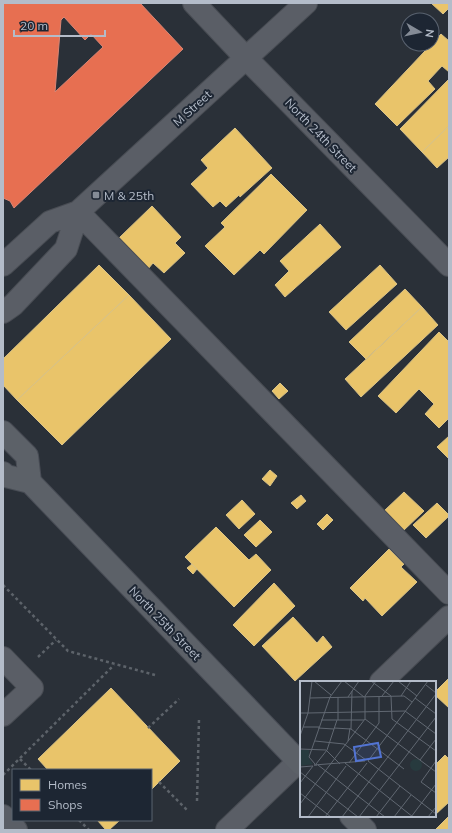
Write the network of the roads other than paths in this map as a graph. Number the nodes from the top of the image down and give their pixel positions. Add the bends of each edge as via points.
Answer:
1 (194, 3) edge
2 (306, 3) edge
3 (246, 58) junction
4 (78, 212) junction
5 (3, 265) edge
6 (449, 266) edge
7 (3, 312) edge
8 (3, 432) edge
9 (3, 473) edge
10 (30, 482) junction
11 (449, 593) edge
12 (449, 617) edge
13 (3, 658) edge
14 (382, 681) edge
15 (3, 715) edge
16 (300, 761) edge
17 (3, 816) edge
18 (352, 817) edge
19 (16, 830) edge
20 (227, 830) edge
21 (365, 830) edge

1 - 3 street, North 24th Street
2 - 3 street, M Street
3 - 4 street, M Street
3 - 6 street, North 24th Street
4 - 5 street, M Street via 50,222
4 - 7 street, M Street via 66,250 13,305
4 - 11 street
8 - 10 main road via 27,456
9 - 10 main road
10 - 16 main road, North 25th Street
12 - 14 street
13 - 15 street via 32,688
16 - 20 street
17 - 19 street
18 - 21 main road

